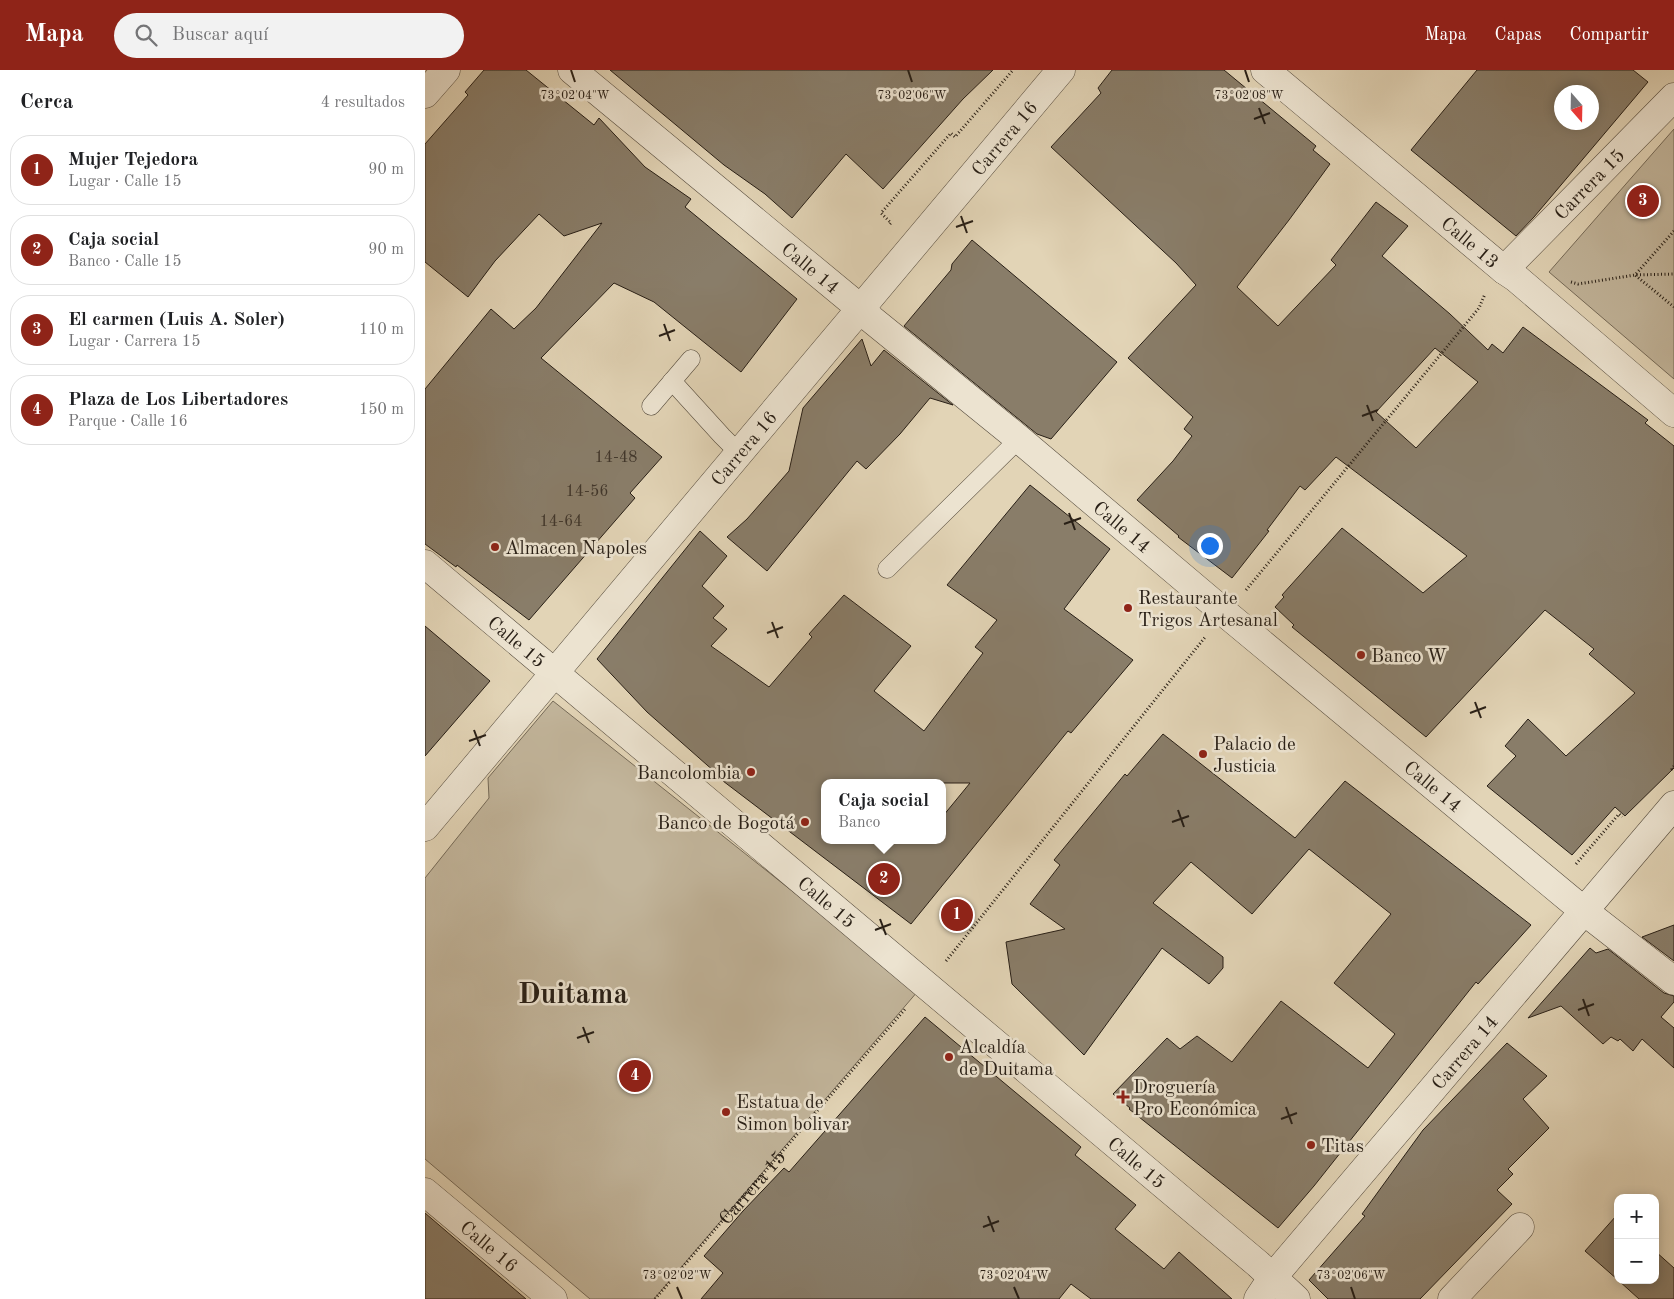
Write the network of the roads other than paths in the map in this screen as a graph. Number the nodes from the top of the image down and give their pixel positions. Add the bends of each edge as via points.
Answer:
1 (446, 70) edge
2 (572, 70) edge
3 (1061, 70) edge
4 (1265, 70) edge
5 (425, 94) edge
6 (1674, 97) edge
7 (1504, 270) junction
8 (860, 308) junction
9 (691, 359) dead end
10 (673, 380) junction
11 (651, 406) dead end
12 (1674, 413) edge
13 (1019, 439) junction
14 (740, 454) junction
15 (425, 564) edge
16 (887, 569) dead end
17 (555, 673) junction
18 (1674, 805) edge
19 (425, 827) edge
20 (1584, 911) junction
21 (1674, 981) edge
22 (425, 1192) edge
23 (1520, 1227) dead end
24 (1265, 1289) edge
25 (553, 1299) edge
26 (1296, 1299) edge
27 (1452, 1299) edge

1 - 5 street
2 - 8 street, Calle 14
3 - 8 street, Carrera 16
4 - 7 street, Calle 13
6 - 7 street, Carrera 15
7 - 12 street, Calle 13
8 - 13 street, Calle 14
8 - 14 street, Carrera 16
9 - 10 lane
10 - 11 lane
10 - 14 lane
13 - 16 lane
13 - 20 street, Calle 14
14 - 17 street, Carrera 16
15 - 17 street, Calle 15
17 - 19 street, Carrera 16
17 - 24 street, Calle 15 via 1258,1264
18 - 20 street, Carrera 14
20 - 21 street, Calle 14
20 - 24 street, Carrera 14
22 - 25 street, Calle 16
23 - 27 street
24 - 26 street, Calle 15

